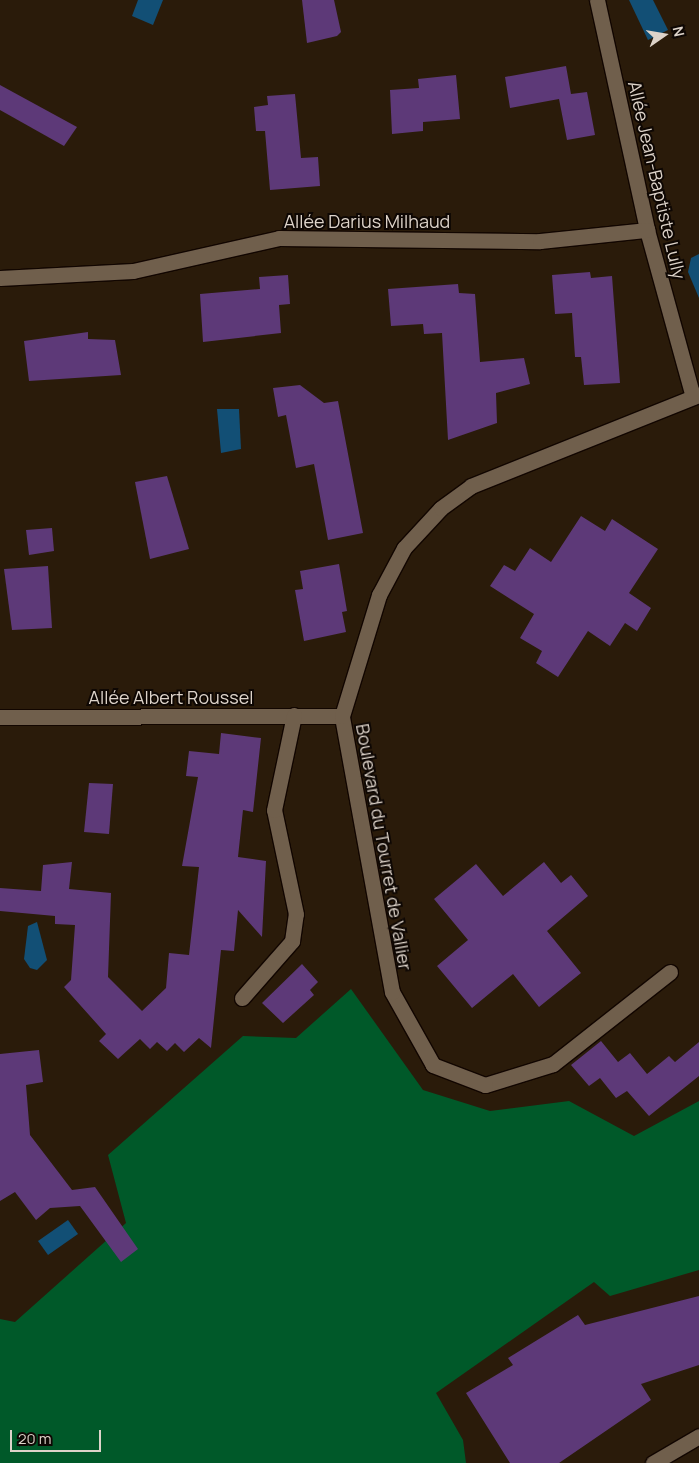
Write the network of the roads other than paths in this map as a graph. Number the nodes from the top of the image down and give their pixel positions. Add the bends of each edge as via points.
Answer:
1 (597, 0) edge
2 (647, 230) junction
3 (0, 278) edge
4 (696, 396) edge
5 (294, 715) junction
6 (342, 716) junction
7 (0, 717) edge
8 (670, 972) dead end
9 (242, 998) dead end
10 (699, 1436) edge
11 (653, 1463) edge

1 - 2 street, Allée Jean-Baptiste Lully
2 - 3 street, Allée Darius Milhaud via 540,241 279,238 133,271
2 - 4 street, Allée Jean-Baptiste Lully
4 - 6 street, Boulevard du Tourret de Vallier via 471,486 441,508 404,548 379,595
5 - 6 street, Allée Albert Roussel
5 - 7 street, Allée Albert Roussel
5 - 9 street via 274,810 296,914 292,941
6 - 8 street, Boulevard du Tourret de Vallier via 392,992 433,1065 485,1085 553,1064
10 - 11 street

